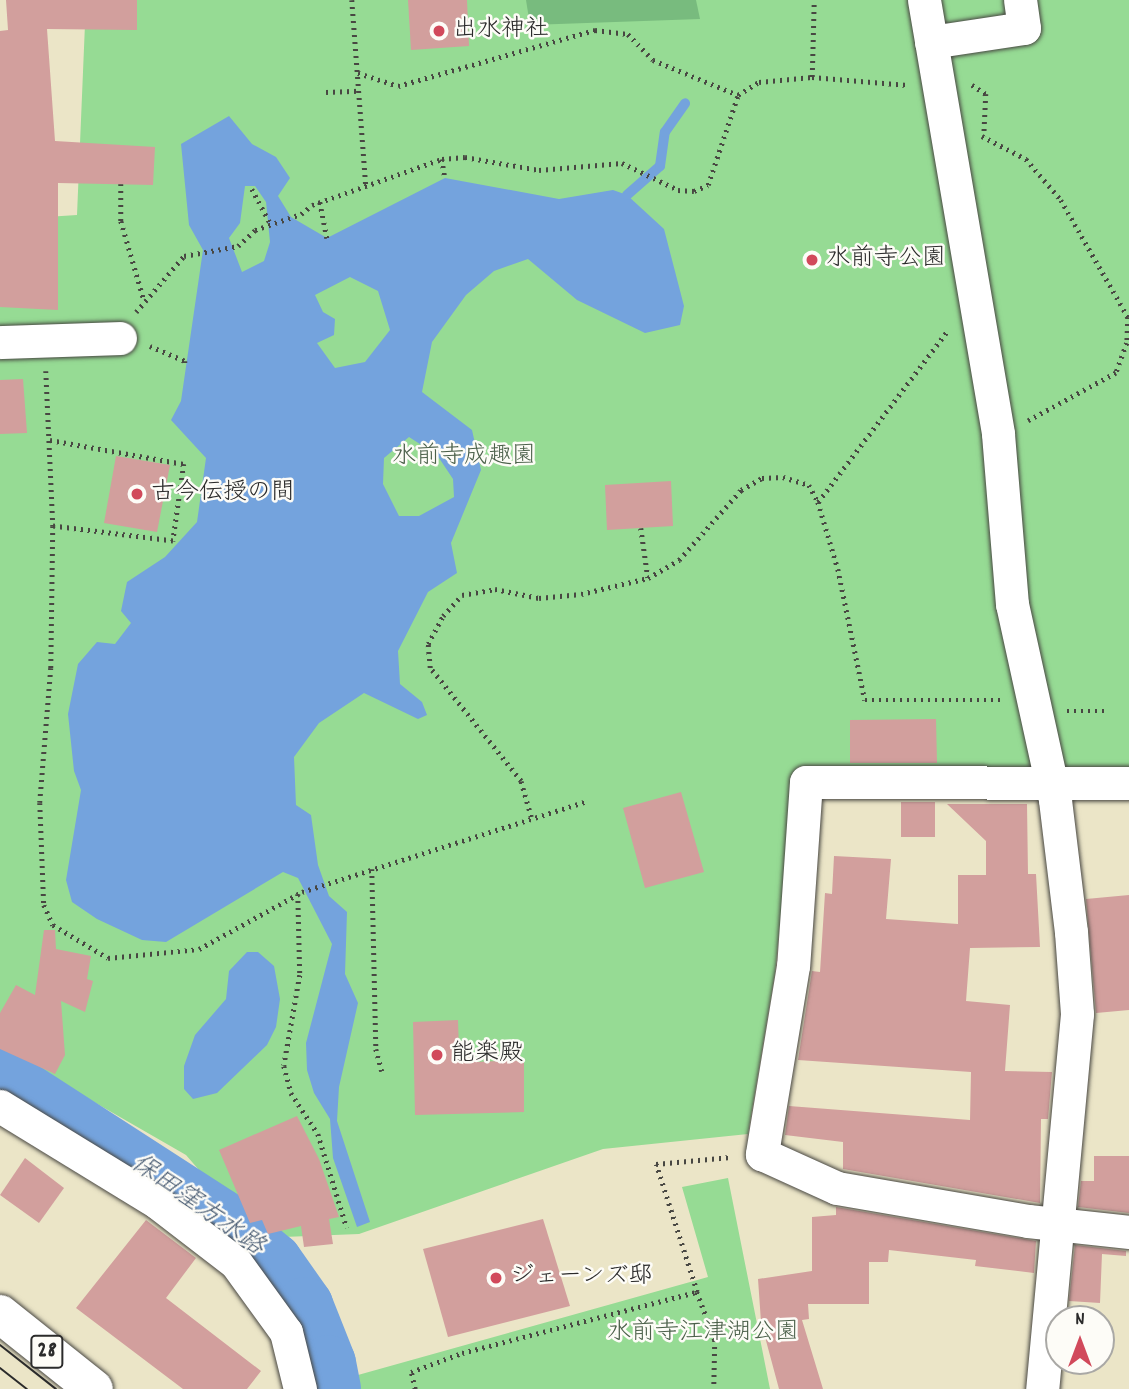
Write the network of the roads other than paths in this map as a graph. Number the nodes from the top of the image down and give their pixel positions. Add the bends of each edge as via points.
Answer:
1 (924, 0) edge
2 (1020, 0) edge
3 (931, 42) junction
4 (120, 338) road end
5 (0, 342) edge
6 (1129, 783) edge
7 (1050, 785) junction
8 (0, 1107) edge
9 (1059, 1222) junction
10 (1129, 1232) edge
11 (0, 1314) edge
12 (94, 1389) edge
13 (300, 1389) edge
14 (1042, 1389) edge

1 - 3 street
2 - 3 street via 1024,28
3 - 7 street via 999,434 1012,604
4 - 5 street
6 - 7 street
7 - 9 street via 1071,932 1077,1014
7 - 9 street via 806,782 793,966 762,1154 837,1188 1028,1221
8 - 13 street via 158,1203 236,1264 286,1332
9 - 10 street
9 - 14 street
11 - 12 main road, 28

